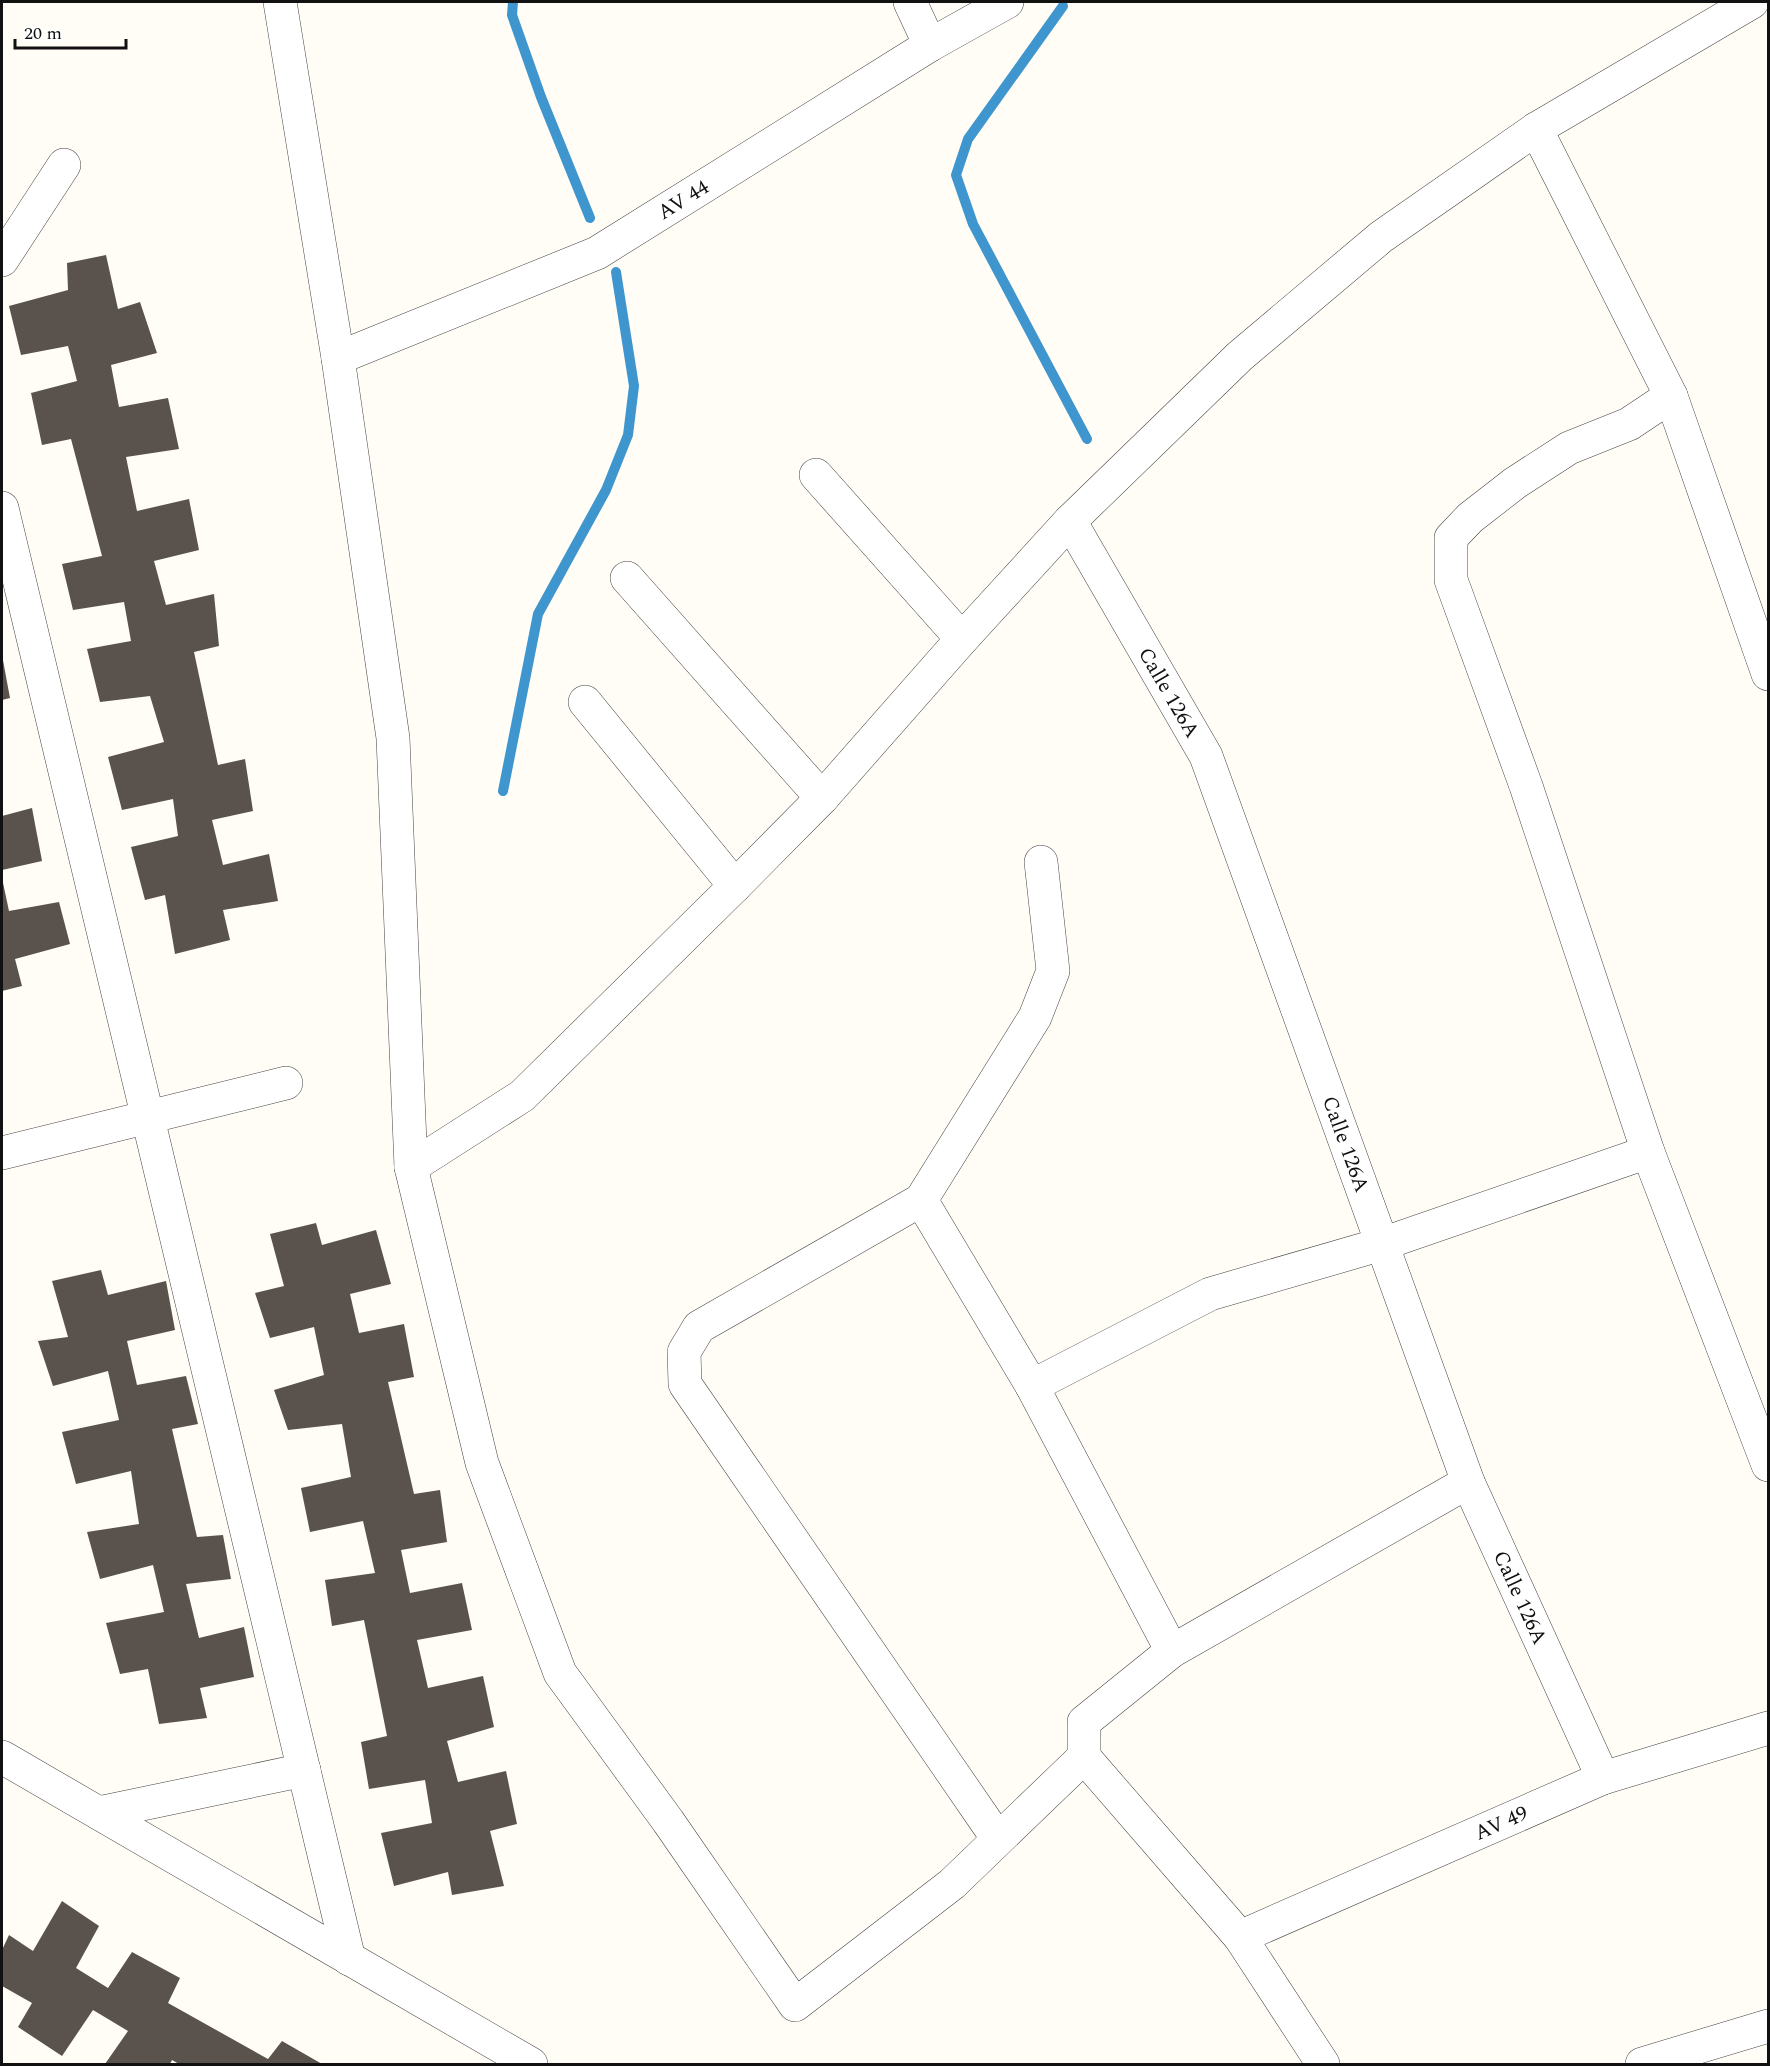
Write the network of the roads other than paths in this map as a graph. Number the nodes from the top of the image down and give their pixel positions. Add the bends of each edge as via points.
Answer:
1 (280, 2) edge
2 (910, 2) edge
3 (1008, 2) edge
4 (1752, 2) edge
5 (930, 45) junction
6 (1536, 129) junction
7 (64, 165) dead end
8 (2, 260) edge
9 (338, 358) junction
10 (1671, 396) junction
11 (816, 475) dead end
12 (2, 508) edge
13 (1070, 521) junction
14 (627, 578) dead end
15 (962, 639) junction
16 (1768, 674) edge
17 (585, 702) dead end
18 (822, 798) junction
19 (1041, 862) dead end
20 (735, 886) junction
21 (285, 1083) dead end
22 (147, 1116) junction
23 (1648, 1152) junction
24 (2, 1153) edge
25 (411, 1167) junction
26 (921, 1200) junction
27 (1382, 1244) junction
28 (1032, 1386) junction
29 (1768, 1465) edge
30 (1468, 1482) junction
31 (1172, 1651) junction
32 (1768, 1728) edge
33 (2, 1757) edge
34 (1084, 1757) junction
35 (304, 1770) junction
36 (1603, 1778) junction
37 (99, 1813) junction
38 (998, 1839) junction
39 (1240, 1937) junction
40 (349, 1959) junction
41 (1768, 2026) edge
42 (531, 2064) edge
43 (1323, 2064) edge
44 (1642, 2064) edge

1 - 9 street
2 - 5 street
3 - 5 street, AV 44
4 - 6 street
5 - 9 street, AV 44 via 597,253
6 - 10 street
6 - 13 street via 1381,237 1248,348
7 - 8 street
9 - 25 street via 393,738
10 - 16 street
10 - 23 street via 1629,424 1569,448 1515,483 1451,538 1451,580 1526,786
11 - 15 street
12 - 22 street
13 - 15 street
13 - 27 street, Calle 126A via 1206,756
14 - 18 street
15 - 18 street
17 - 20 street
18 - 20 street
19 - 26 street via 1053,971 1035,1017
20 - 25 street via 522,1096
21 - 22 street
22 - 24 street
22 - 35 street
23 - 27 street
23 - 29 street
25 - 38 street via 483,1463 560,1673 795,2005 952,1884
26 - 28 street
26 - 38 street via 699,1327 684,1352 685,1384
27 - 28 street via 1210,1294
27 - 30 street, Calle 126A
28 - 31 street
30 - 31 street
30 - 36 street, Calle 126A
31 - 34 street via 1084,1722
32 - 36 street, AV 49
33 - 37 street
34 - 38 street
34 - 39 street
35 - 37 street
35 - 40 street
36 - 39 street, AV 49
37 - 40 street
39 - 43 street
40 - 42 street
41 - 44 street

